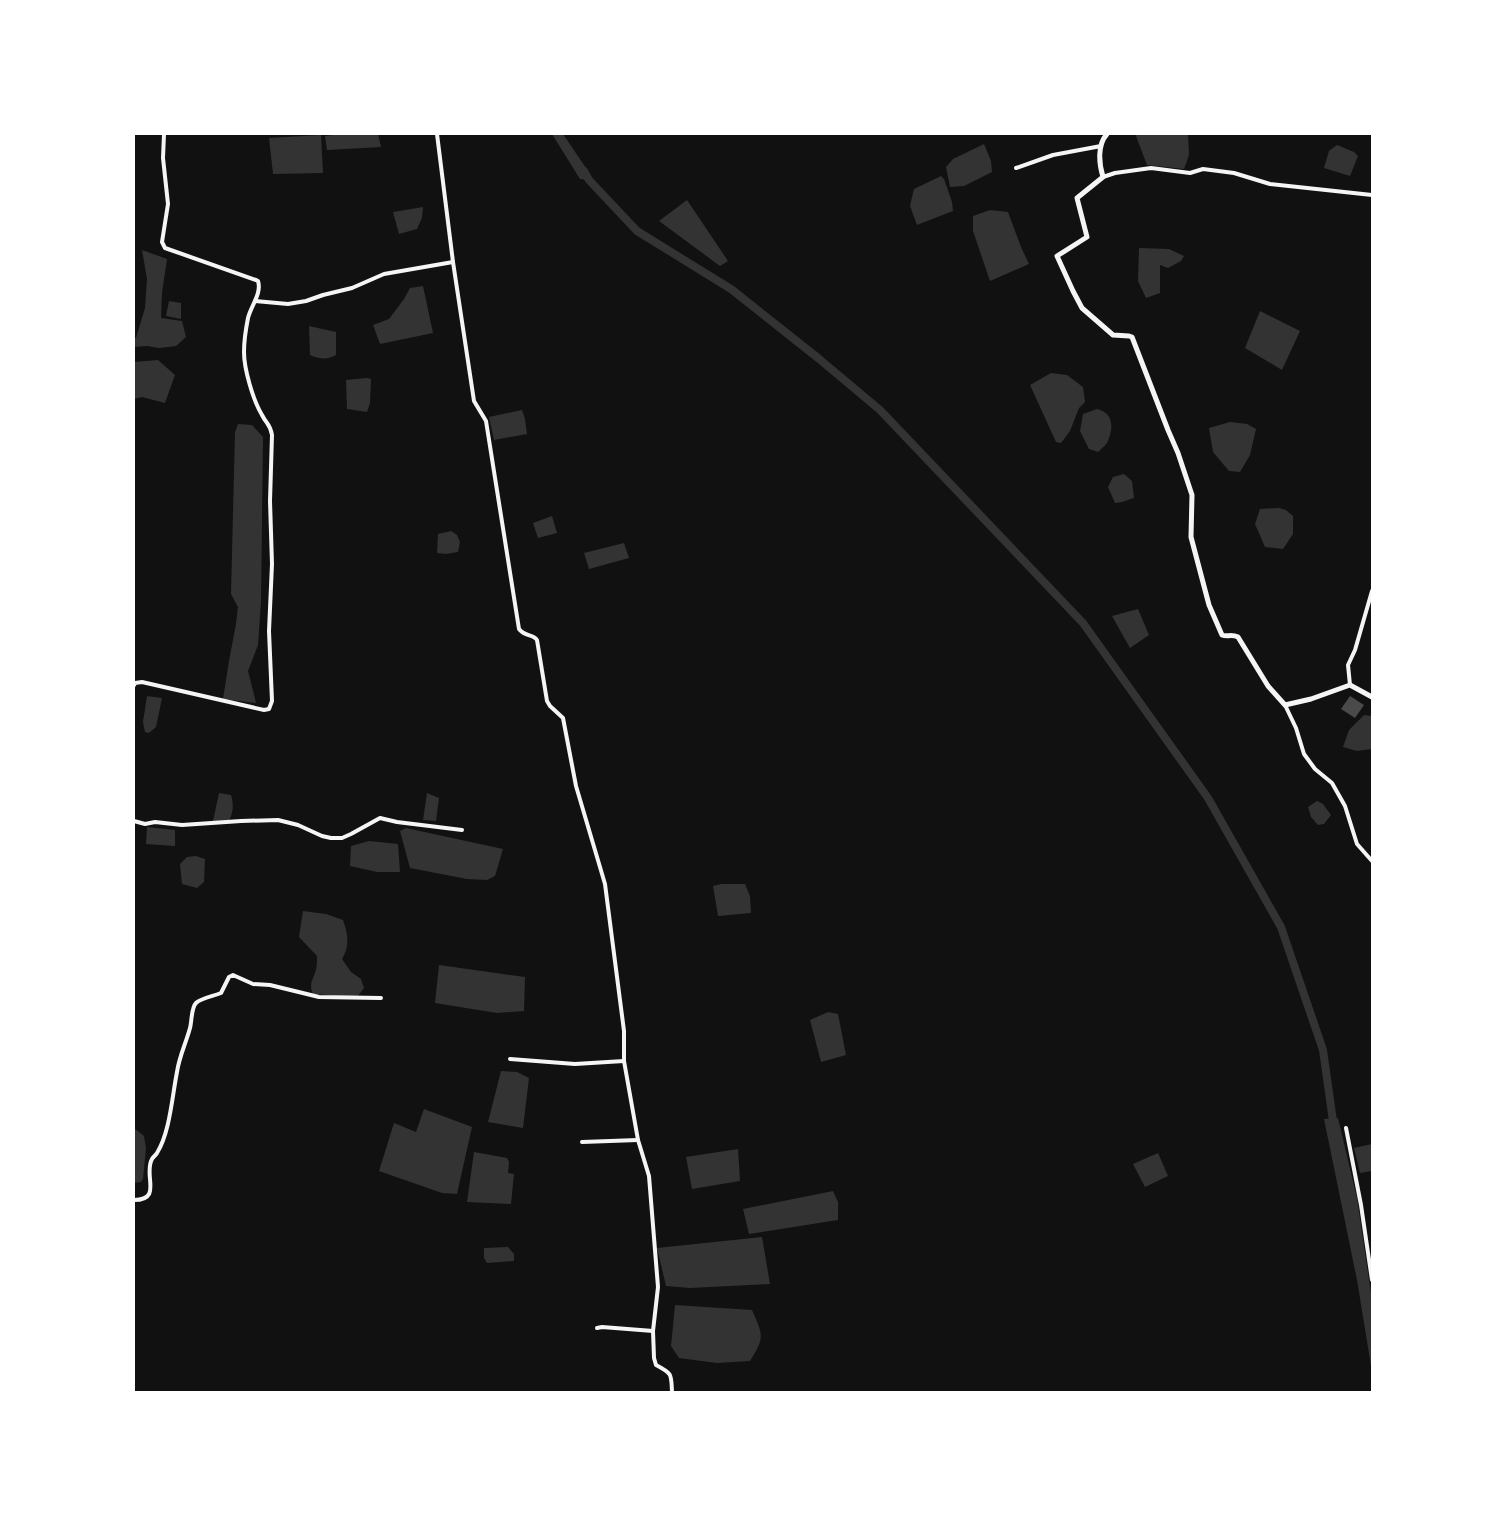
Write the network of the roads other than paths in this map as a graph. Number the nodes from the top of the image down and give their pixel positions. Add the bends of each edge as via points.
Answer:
1 (164, 134) edge
2 (437, 134) edge
3 (1107, 134) edge
4 (1101, 146) junction
5 (1016, 168) dead end
6 (1104, 177) junction
7 (1372, 195) edge
8 (453, 262) junction
9 (255, 302) junction
10 (1372, 591) edge
11 (134, 685) edge
12 (1350, 685) junction
13 (1372, 697) edge
14 (1285, 706) junction
15 (134, 821) edge
16 (462, 830) dead end
17 (1372, 861) edge
18 (380, 998) dead end
19 (510, 1059) dead end
20 (624, 1061) junction
21 (1346, 1128) dead end
22 (638, 1140) junction
23 (582, 1142) dead end
24 (134, 1200) edge
25 (1372, 1280) edge
26 (597, 1328) dead end
27 (653, 1331) junction
28 (672, 1392) edge

1 - 9 street via 168,204 162,242 164,248 258,281
2 - 8 street
3 - 4 street
4 - 5 street via 1053,155
4 - 6 street via 1099,161
6 - 7 street via 1151,168 1190,173 1203,169 1234,173 1270,184
6 - 14 street via 1077,198 1087,237 1058,254 1058,258 1082,308 1113,335 1132,337 1192,495 1191,537 1209,605 1222,635 1238,637 1268,686
8 - 9 street via 384,274 352,288 306,301 288,304
8 - 20 street via 474,400 486,422 519,629 537,640 547,701 562,718 576,786 605,884 624,1031
9 - 11 street via 248,317 244,352 251,390 272,435 269,631 272,701 269,709 264,710 142,682
10 - 12 street via 1348,665
12 - 13 street
12 - 14 street
14 - 17 street via 1304,754 1315,769 1332,783 1345,806 1357,844
15 - 16 street via 182,825 278,820 332,838 342,838 380,818
18 - 24 street via 319,997 253,984 233,976 229,977 221,993 197,1002 177,1070 166,1128 151,1162 150,1191 144,1200
19 - 20 street via 576,1064
20 - 22 street
21 - 25 street
22 - 23 street
22 - 27 street via 649,1176 658,1287
26 - 27 street
27 - 28 street via 656,1365 671,1375

